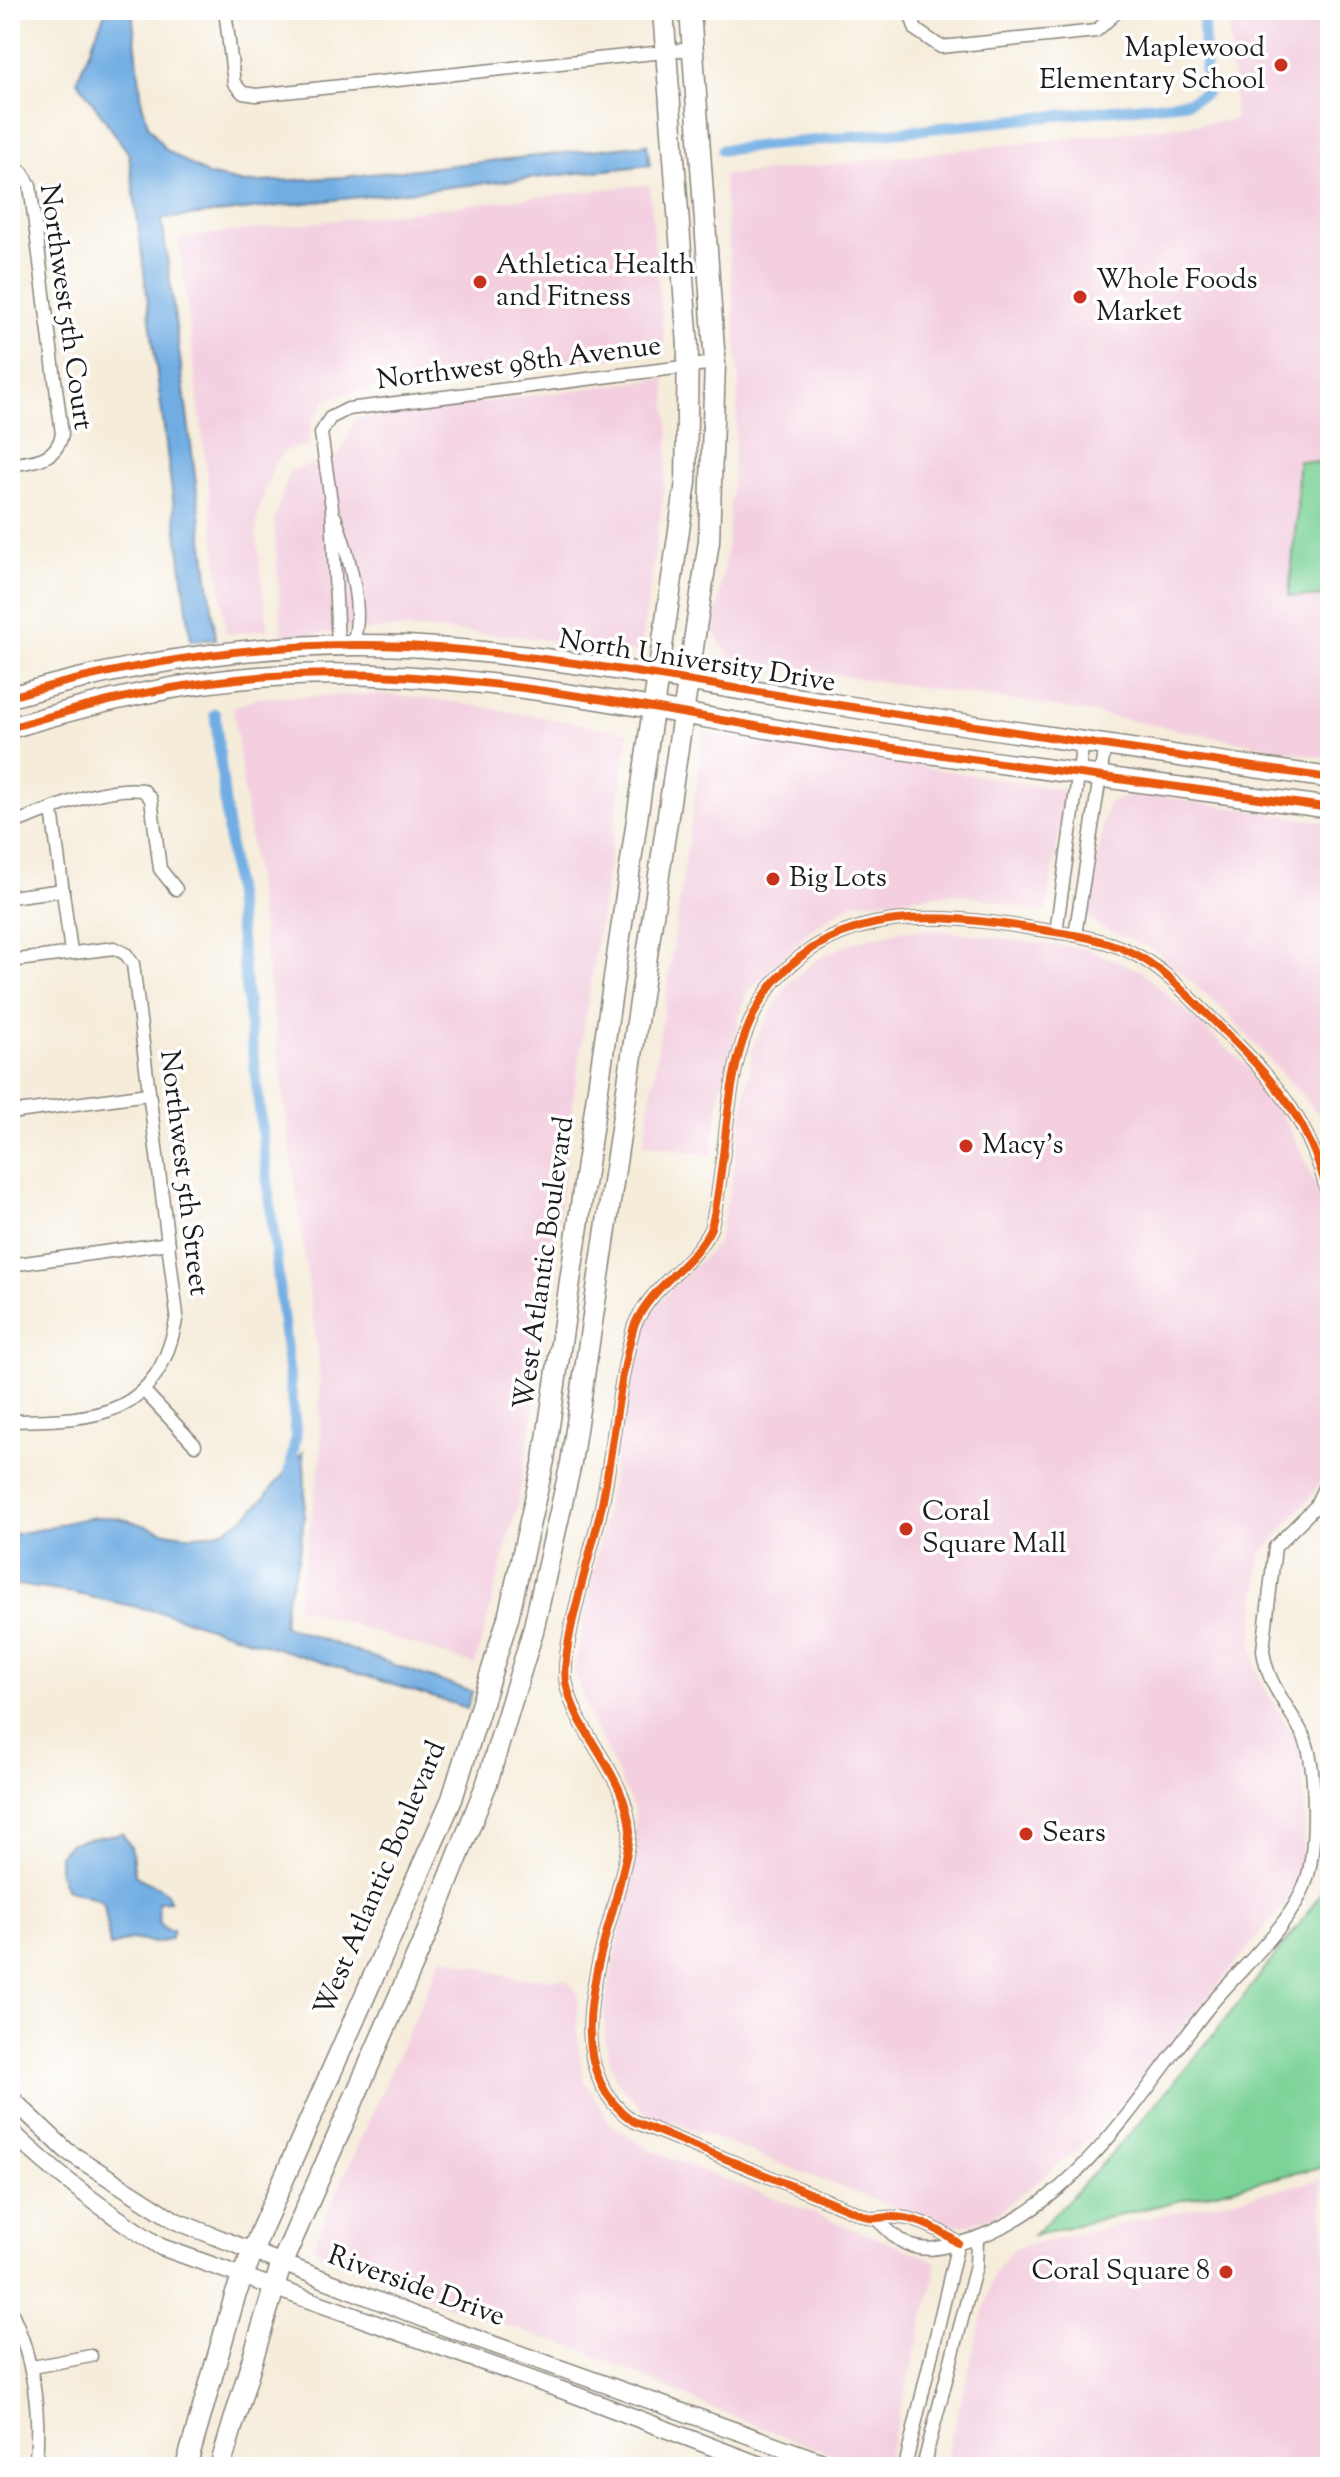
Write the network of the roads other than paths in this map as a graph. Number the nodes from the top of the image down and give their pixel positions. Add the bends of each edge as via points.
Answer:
1 (225, 10) edge
2 (663, 10) edge
3 (690, 10) edge
4 (909, 10) edge
5 (1119, 10) edge
6 (692, 49) junction
7 (666, 52) junction
8 (16, 169) edge
9 (715, 363) junction
10 (688, 366) junction
11 (10, 465) edge
12 (332, 508) junction
13 (345, 646) junction
14 (407, 646) junction
15 (308, 674) junction
16 (357, 674) junction
17 (657, 677) junction
18 (689, 682) junction
19 (10, 697) edge
20 (651, 709) junction
21 (682, 714) junction
22 (10, 728) edge
23 (1083, 742) junction
24 (1105, 745) junction
25 (1079, 772) junction
26 (1100, 775) junction
27 (1330, 778) edge
28 (1330, 808) edge
29 (52, 810) junction
30 (10, 824) edge
31 (176, 889) dead end
32 (63, 890) junction
33 (10, 897) edge
34 (1056, 932) junction
35 (1075, 935) junction
36 (71, 952) junction
37 (10, 961) edge
38 (148, 1094) junction
39 (10, 1113) edge
40 (1330, 1205) edge
41 (169, 1243) junction
42 (10, 1265) edge
43 (145, 1392) junction
44 (10, 1421) edge
45 (195, 1445) dead end
46 (1330, 1475) edge
47 (10, 2097) edge
48 (10, 2130) edge
49 (876, 2219) junction
50 (977, 2240) junction
51 (958, 2243) junction
52 (252, 2253) junction
53 (281, 2265) junction
54 (242, 2278) junction
55 (273, 2288) junction
56 (10, 2308) edge
57 (91, 2356) dead end
58 (32, 2367) junction
59 (35, 2467) edge
60 (186, 2467) edge
61 (220, 2467) edge
62 (765, 2467) edge
63 (837, 2467) edge
64 (905, 2467) edge
65 (923, 2467) edge

1 - 7 street via 234,83 243,93
2 - 7 main road, West Atlantic Boulevard
3 - 6 main road, West Atlantic Boulevard
4 - 5 street via 916,30 941,47 1096,31
6 - 7 street
6 - 9 main road, West Atlantic Boulevard
7 - 10 main road, West Atlantic Boulevard
8 - 11 street, Northwest 5th Court via 30,185 62,434 59,449 47,458
9 - 10 street, Northwest 98th Avenue
9 - 18 main road, West Atlantic Boulevard via 709,541
10 - 12 street, Northwest 98th Avenue via 348,409 330,418 321,433
10 - 17 main road, West Atlantic Boulevard via 686,482
12 - 13 street
12 - 13 street via 353,580 358,633
13 - 14 main road, North University Drive
13 - 15 main road via 339,661
13 - 19 main road, North University Drive via 160,664
14 - 16 main road
14 - 17 main road, North University Drive
15 - 16 main road, North University Drive
15 - 22 main road, North University Drive via 192,684
16 - 20 main road, North University Drive via 470,681
17 - 18 main road, North University Drive
17 - 20 main road, West Atlantic Boulevard
18 - 21 main road, West Atlantic Boulevard
18 - 23 main road, North University Drive
20 - 21 main road, North University Drive
20 - 52 main road, West Atlantic Boulevard via 544,1460 523,1558 488,1686 437,1834
21 - 25 main road, North University Drive
21 - 53 main road, West Atlantic Boulevard via 579,1421 555,1542 505,1728 433,1919
23 - 24 main road, North University Drive
23 - 25 street
24 - 26 street
24 - 27 main road, North University Drive
25 - 26 main road, North University Drive
25 - 34 street
26 - 28 main road, North University Drive
26 - 35 street
29 - 30 street
29 - 31 street via 88,797 143,790 151,799 160,869
29 - 32 street
32 - 33 street
32 - 36 street
34 - 35 street
34 - 49 street via 947,917 864,924 811,949 776,980 757,1007 738,1060 711,1228 698,1249 643,1305 634,1326 599,1518 566,1657 573,1703 622,1798 630,1832 591,2003 594,2060 605,2093 633,2121
35 - 40 street via 1140,957 1175,983 1262,1068 1295,1113
36 - 37 street
36 - 38 street, Northwest 5th Street via 114,948 133,964
38 - 39 street
38 - 41 street, Northwest 5th Street
41 - 42 street
41 - 43 street, Northwest 5th Street via 177,1315 163,1367
43 - 44 street via 125,1406 75,1420
43 - 45 street
46 - 50 street via 1315,1507 1275,1547 1263,1650 1270,1679 1306,1741 1310,1762 1311,1861 1300,1895 1087,2162 1015,2222
47 - 52 street, Riverside Drive via 67,2151 123,2190 176,2221
48 - 54 street, Riverside Drive via 48,2167 161,2247
49 - 51 street via 893,2216 918,2223
49 - 51 street via 906,2245 934,2251
50 - 51 street
50 - 65 street via 976,2266
51 - 64 street
52 - 53 street, Riverside Drive
52 - 54 main road, West Atlantic Boulevard
53 - 55 main road, West Atlantic Boulevard
53 - 63 street, Riverside Drive
54 - 55 street, Riverside Drive
54 - 60 main road, West Atlantic Boulevard
55 - 61 main road, West Atlantic Boulevard
55 - 62 street, Riverside Drive
56 - 58 street
57 - 58 street
58 - 59 street

